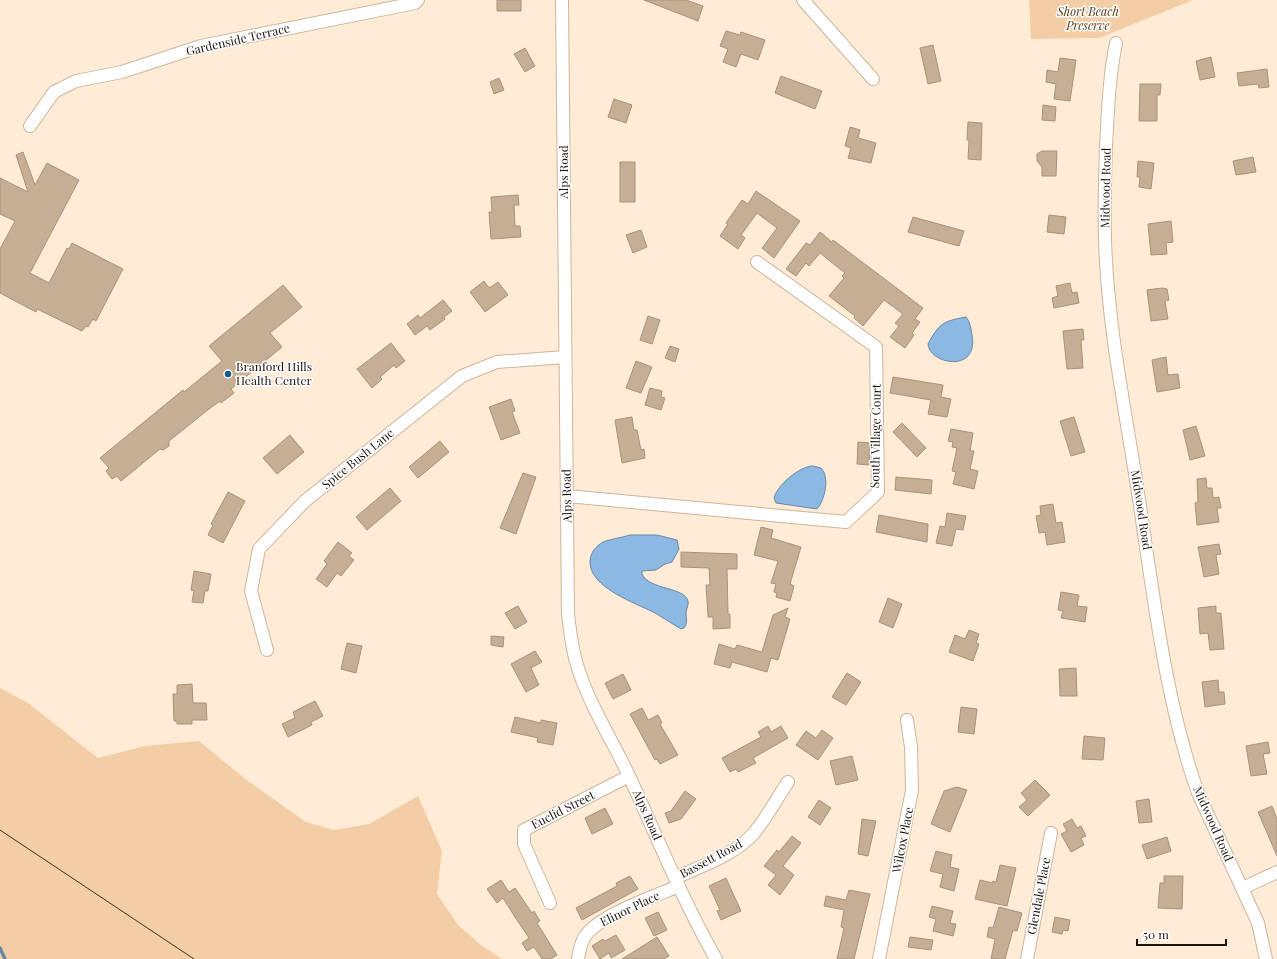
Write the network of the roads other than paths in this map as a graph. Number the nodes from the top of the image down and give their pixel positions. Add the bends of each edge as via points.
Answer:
1 (418, 0) edge
2 (562, 0) edge
3 (803, 0) edge
4 (1116, 43) dead end
5 (873, 79) dead end
6 (30, 126) dead end
7 (757, 262) dead end
8 (565, 357) junction
9 (567, 496) junction
10 (267, 650) dead end
11 (907, 720) dead end
12 (629, 776) junction
13 (788, 782) dead end
14 (1050, 832) dead end
15 (1277, 872) edge
16 (677, 882) junction
17 (1243, 888) junction
18 (550, 903) dead end
19 (578, 959) edge
20 (716, 959) edge
21 (879, 959) edge
22 (1027, 959) edge
23 (1266, 959) edge

1 - 6 street, Gardenside Terrace via 415,3 201,46 122,72 76,81 54,92
2 - 8 street, Alps Road
3 - 5 street
4 - 17 street, Midwood Road via 1111,68 1104,237 1109,299 1161,634 1183,746 1198,793
7 - 9 street, South Village Court via 876,347 878,492 846,522
8 - 9 street, Alps Road
8 - 10 street, Spice Bush Lane via 497,362 462,376 305,501 259,549 251,591
9 - 12 street, Alps Road via 568,614 572,646 584,683
11 - 21 street, Wilcox Place via 911,747 912,790
12 - 16 street, Alps Road
12 - 18 street, Euclid Street via 524,830 524,844
13 - 16 street, Bassett Road via 745,841
14 - 22 street, Glendale Place
15 - 17 street
16 - 19 street, Elinor Place via 608,917 592,929 584,937
16 - 20 street, Alps Road
17 - 23 street, Midwood Road via 1258,923

